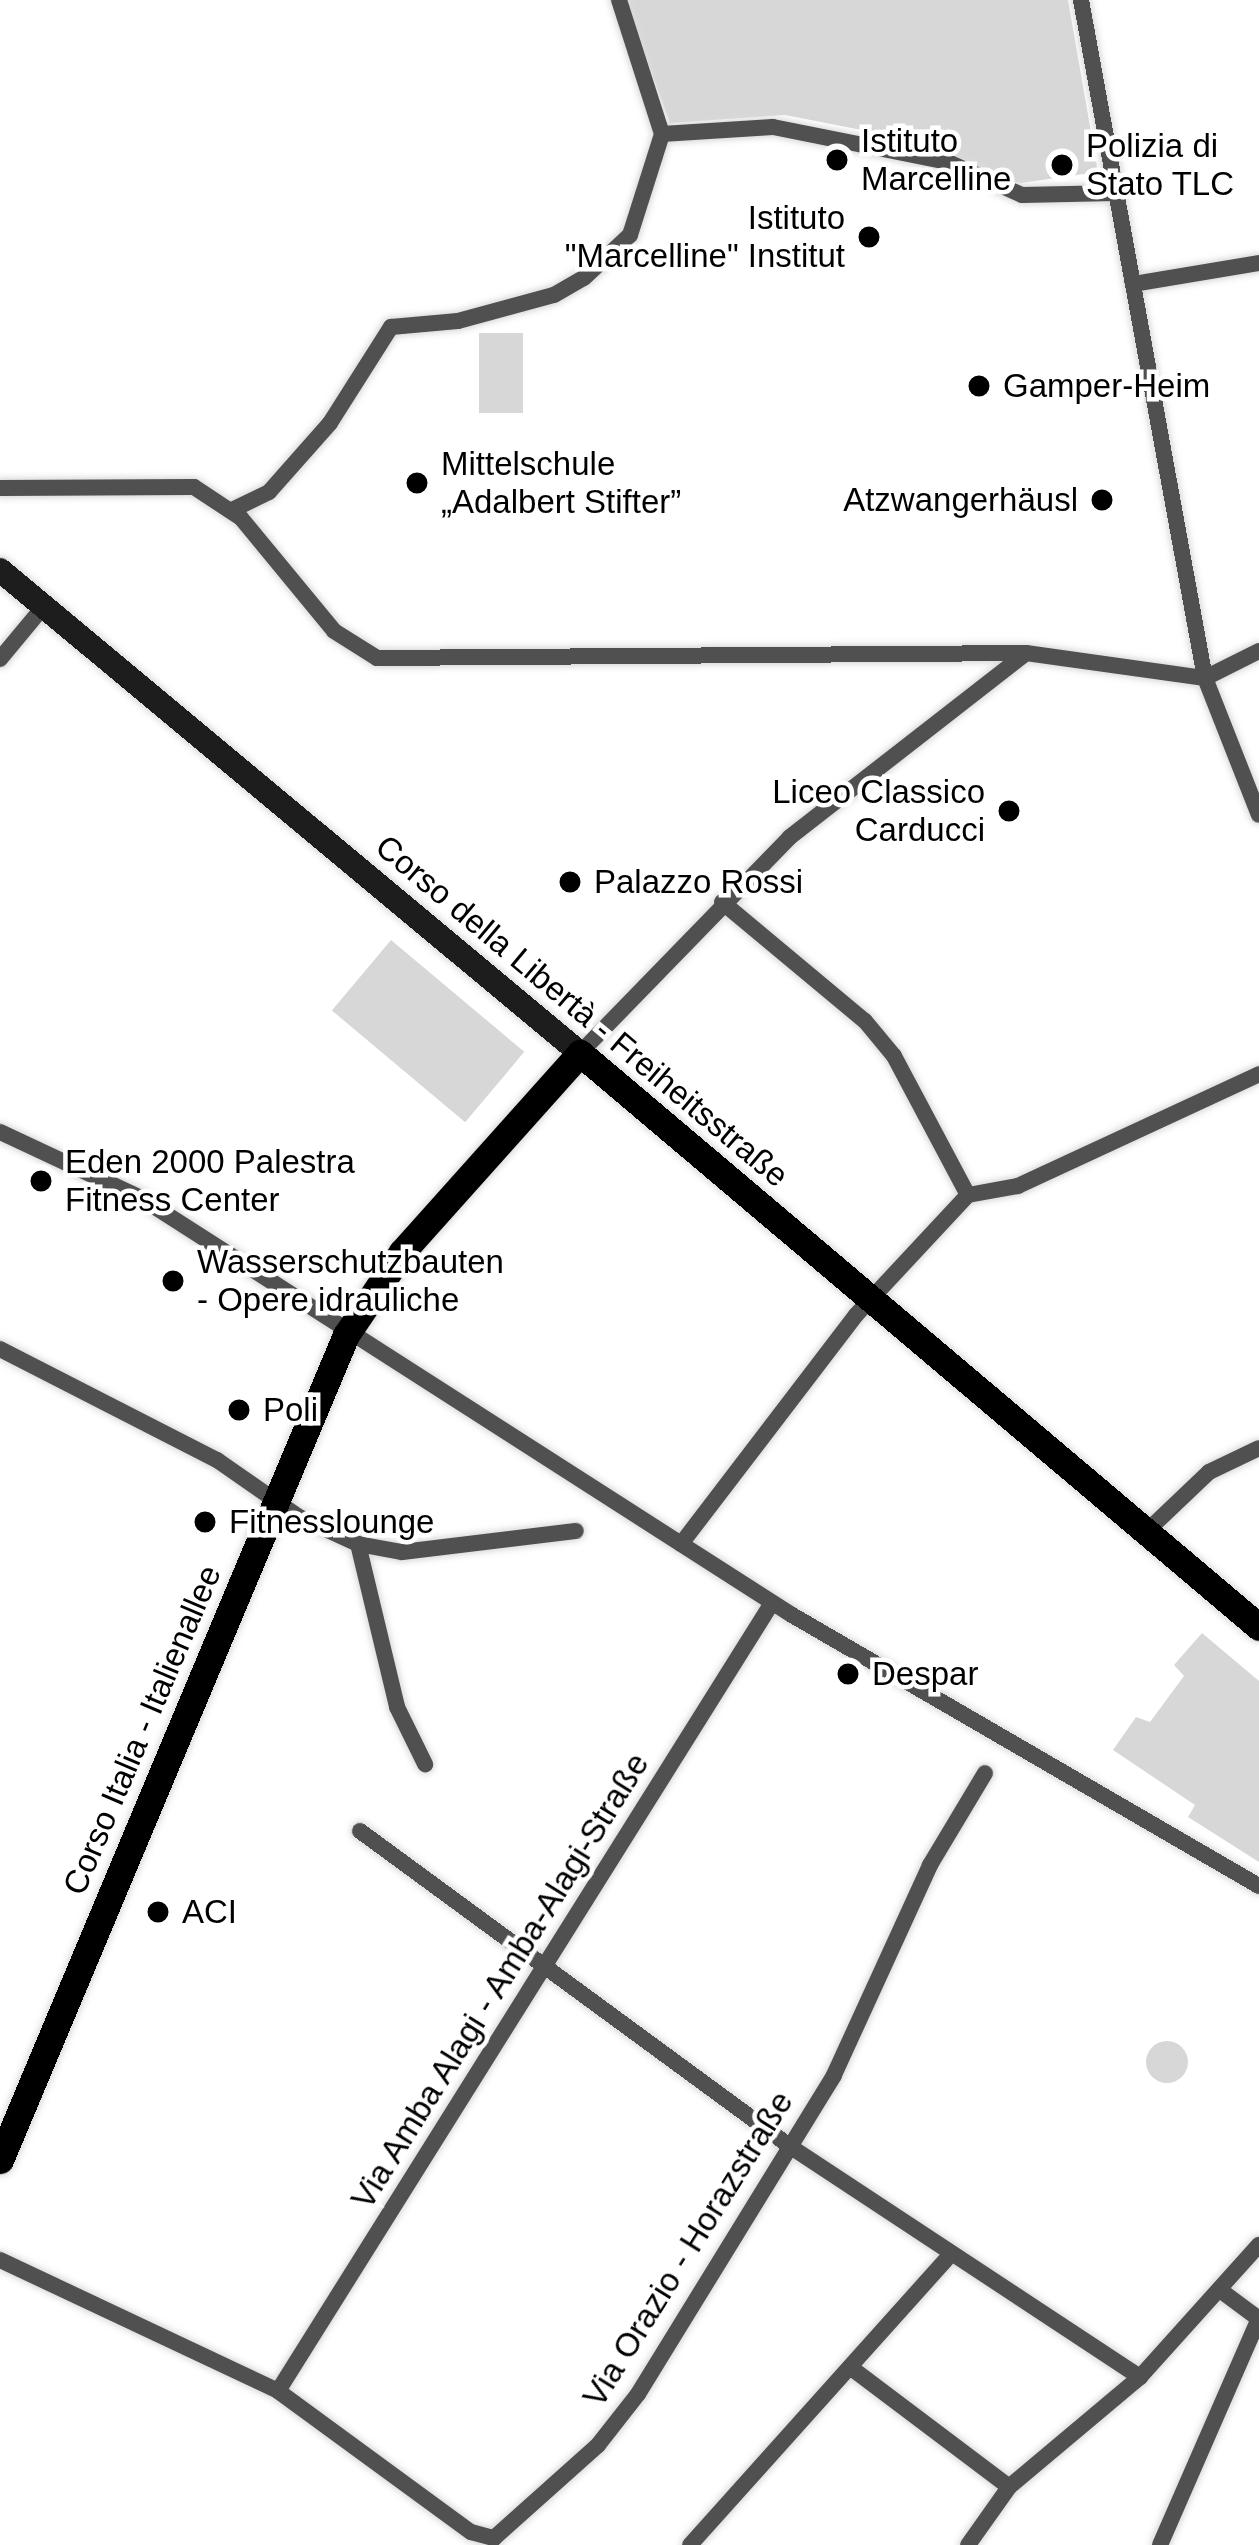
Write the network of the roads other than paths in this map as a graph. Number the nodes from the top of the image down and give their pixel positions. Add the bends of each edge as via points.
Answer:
1 (619, 0) edge
2 (1081, 0) edge
3 (662, 134) junction
4 (1116, 193) junction
5 (1259, 263) edge
6 (1133, 284) junction
7 (0, 488) edge
8 (232, 510) junction
9 (0, 569) edge
10 (44, 606) junction
11 (1259, 650) edge
12 (1026, 653) junction
13 (0, 659) edge
14 (1205, 678) junction
15 (1259, 815) edge
16 (722, 902) junction
17 (580, 1053) junction
18 (1259, 1074) edge
19 (0, 1132) edge
20 (968, 1195) junction
21 (871, 1299) junction
22 (346, 1335) junction
23 (0, 1349) edge
24 (1259, 1448) edge
25 (278, 1502) junction
26 (576, 1531) dead end
27 (1146, 1532) junction
28 (358, 1544) junction
29 (682, 1544) junction
30 (772, 1603) junction
31 (1259, 1627) edge
32 (1003, 1742) junction
33 (425, 1764) dead end
34 (360, 1832) dead end
35 (1259, 1886) edge
36 (543, 1968) junction
37 (790, 2147) junction
38 (0, 2160) edge
39 (1259, 2246) edge
40 (950, 2255) junction
41 (0, 2260) edge
42 (1220, 2290) junction
43 (1259, 2319) edge
44 (850, 2367) junction
45 (1140, 2377) junction
46 (278, 2391) junction
47 (1010, 2487) junction
48 (493, 2541) edge
49 (690, 2545) edge
50 (968, 2545) edge
51 (1160, 2545) edge

1 - 3 street
2 - 4 street
3 - 4 street via 773,127 948,162 1022,195
3 - 8 street via 630,235 584,278 554,295 458,321 391,327 331,423 269,492
4 - 6 street
5 - 6 street
6 - 14 street
7 - 8 street via 176,483
8 - 12 street via 334,631 377,658
9 - 10 main road, Corso della Libertà - Freiheitsstraße
10 - 13 street
10 - 17 main road, Corso della Libertà - Freiheitsstraße
11 - 14 street
12 - 14 street
12 - 16 street via 790,837
14 - 15 street
16 - 17 street
16 - 20 street via 865,1021 894,1056
17 - 21 main road, Corso della Libertà - Freiheitsstraße
17 - 22 main road, Corso Italia - Italienallee via 401,1252
18 - 20 street via 1018,1186
19 - 22 street via 141,1198
20 - 21 street
21 - 27 main road, Corso della Libertà - Freiheitsstraße
21 - 29 street
22 - 25 main road, Corso Italia - Italienallee
22 - 29 street
23 - 25 street via 217,1460
24 - 27 street via 1209,1472
25 - 28 street
25 - 38 main road, Corso Italia - Italienallee
26 - 28 street via 402,1552
27 - 31 main road, Corso della Libertà - Freiheitsstraße
28 - 33 street via 397,1707
29 - 30 street
30 - 32 street
30 - 36 street, Via Amba Alagi - Amba-Alagi-Straße
32 - 35 street via 1082,1777
32 - 37 street, Via Orazio - Horazstraße via 930,1865 834,2074
34 - 36 street
36 - 37 street
36 - 46 street, Via Amba Alagi - Amba-Alagi-Straße
37 - 40 street
37 - 48 street, Via Orazio - Horazstraße via 638,2394 598,2445
39 - 42 street
40 - 44 street
40 - 45 street
41 - 46 street, Via Orazio - Horazstraße
42 - 43 street
42 - 45 street
43 - 51 street
44 - 47 street
44 - 49 street
45 - 47 street
46 - 48 street, Via Orazio - Horazstraße
47 - 50 street

